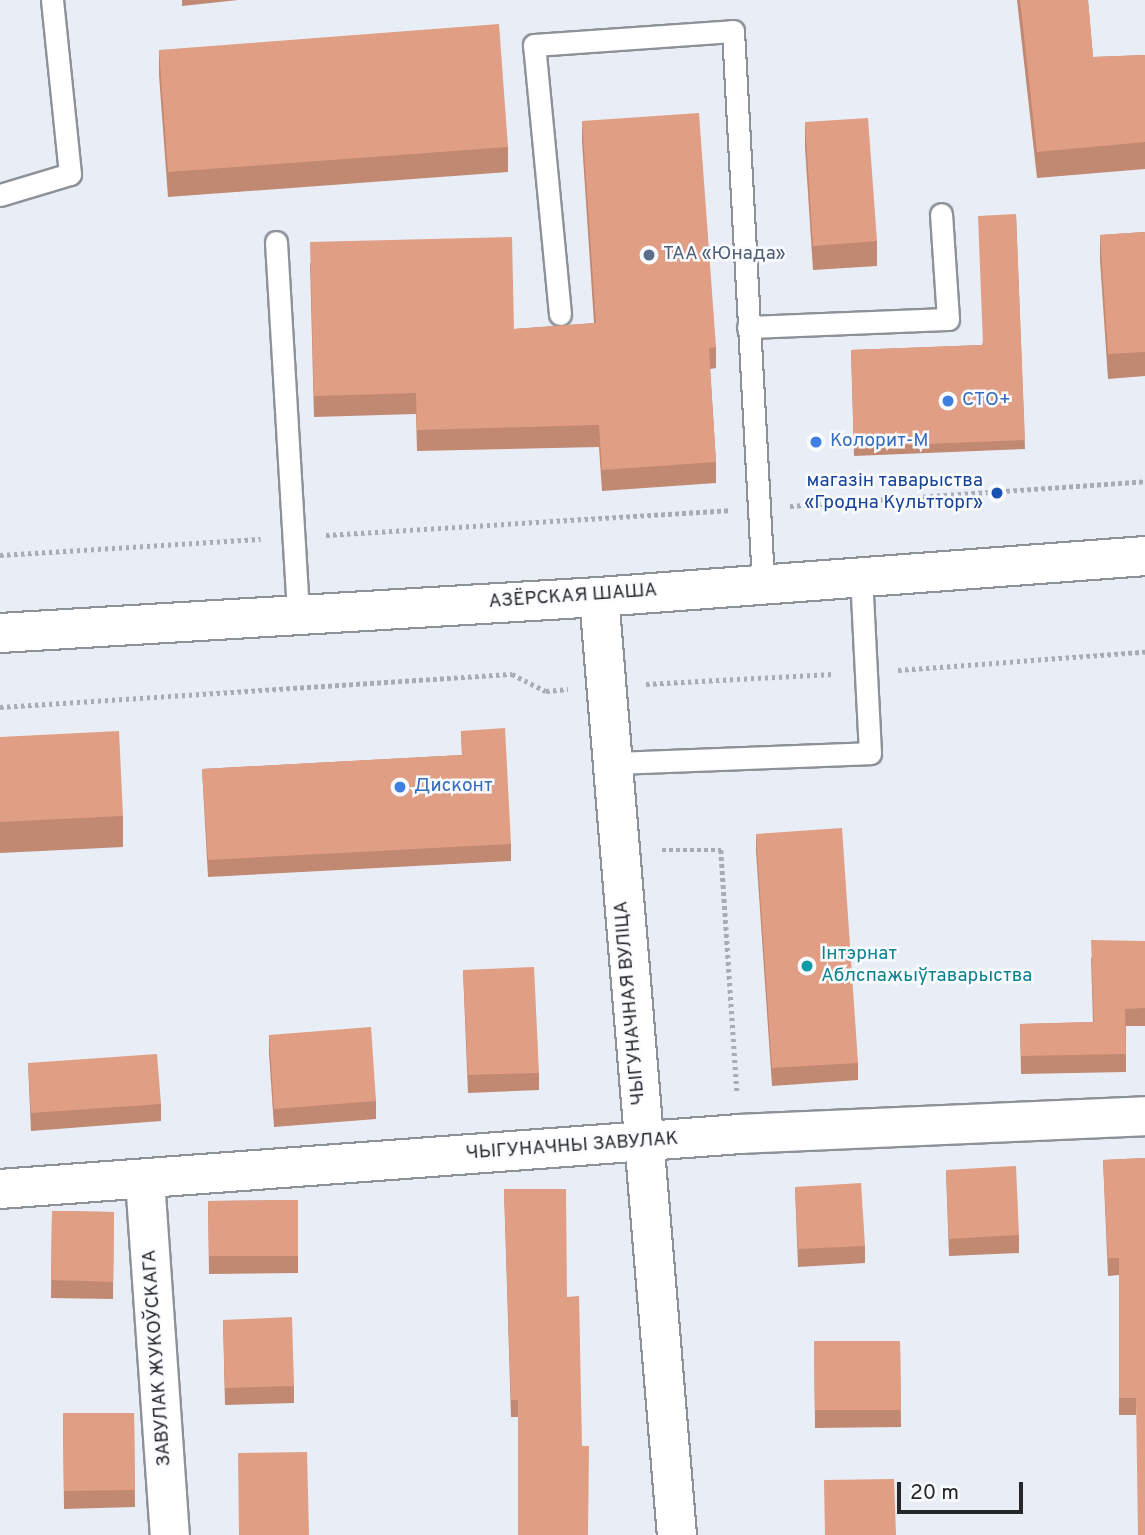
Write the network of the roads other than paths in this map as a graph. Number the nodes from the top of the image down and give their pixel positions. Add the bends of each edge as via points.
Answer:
1 (52, 0) edge
2 (0, 195) edge
3 (941, 214) dead end
4 (276, 242) dead end
5 (560, 314) dead end
6 (748, 327) junction
7 (1145, 556) edge
8 (861, 576) junction
9 (763, 582) junction
10 (599, 597) junction
11 (298, 615) junction
12 (0, 633) edge
13 (613, 763) junction
14 (1145, 1116) edge
15 (643, 1142) junction
16 (145, 1180) junction
17 (0, 1189) edge
18 (170, 1535) edge
19 (677, 1535) edge

1 - 2 lane via 71,174
3 - 6 lane via 948,319
4 - 11 lane
5 - 6 lane via 534,44 733,31
6 - 9 lane
7 - 8 street, АЗЁРСКАЯ ШАША
8 - 9 street, АЗЁРСКАЯ ШАША
8 - 13 lane via 870,753
9 - 10 street, АЗЁРСКАЯ ШАША
10 - 11 street, АЗЁРСКАЯ ШАША
10 - 13 street, ЧЫГУНАЧНАЯ ВУЛІЦА
11 - 12 street, АЗЁРСКАЯ ШАША
13 - 15 street, ЧЫГУНАЧНАЯ ВУЛІЦА
14 - 15 street, ЧЫГУНАЧНЫ ЗАВУЛАК
15 - 16 street, ЧЫГУНАЧНЫ ЗАВУЛАК
15 - 19 street, ЧЫГУНАЧНАЯ ВУЛІЦА
16 - 17 street, ЧЫГУНАЧНЫ ЗАВУЛАК
16 - 18 street, ЗАВУЛАК ЖУКОЎСКАГА

